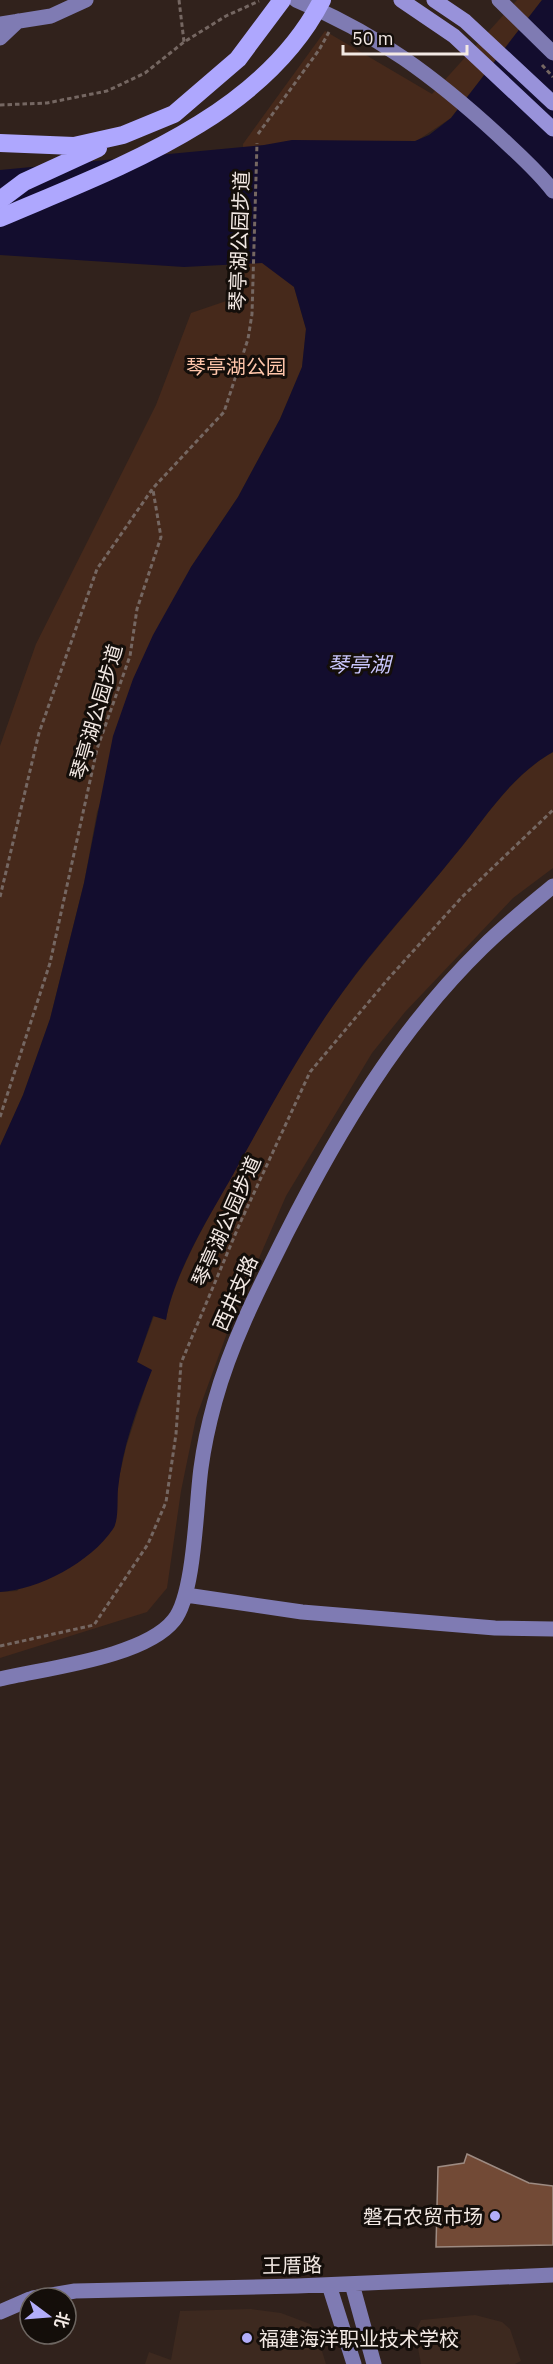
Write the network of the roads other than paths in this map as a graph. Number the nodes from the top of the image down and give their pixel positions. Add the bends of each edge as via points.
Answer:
1 (86, 0) edge
2 (282, 0) edge
3 (296, 0) edge
4 (322, 0) edge
5 (401, 0) edge
6 (434, 0) edge
7 (499, 0) edge
8 (18, 21) junction
9 (0, 24) edge
10 (0, 38) edge
11 (553, 53) edge
12 (553, 103) edge
13 (553, 129) edge
14 (123, 135) junction
15 (0, 144) edge
16 (553, 191) edge
17 (0, 200) edge
18 (0, 218) edge
19 (553, 886) edge
20 (186, 1595) junction
21 (553, 1629) edge
22 (0, 1679) edge
23 (553, 2275) edge
24 (352, 2284) junction
25 (329, 2285) junction
26 (78, 2291) edge
27 (18, 2304) edge
28 (0, 2312) edge
29 (354, 2364) edge
30 (374, 2364) edge

1 - 8 street via 51,16
2 - 14 highway via 238,59 174,114
3 - 16 street via 336,16 403,56 440,84
4 - 18 highway, bridge via 309,26 279,62 234,100 154,152
5 - 13 main road via 454,36
6 - 12 main road via 465,21
7 - 11 street
8 - 9 street
8 - 10 street
14 - 15 highway via 74,146
14 - 17 highway via 24,182
19 - 20 street, 西井支路 via 488,942 423,1014 357,1103 307,1192 249,1309 216,1399 201,1465
20 - 21 street via 303,1612
20 - 22 street, 西井支路 via 170,1626 139,1646
23 - 24 street, 王厝路
24 - 25 street, 王厝路
24 - 30 street
25 - 26 street, 王厝路
25 - 29 street
27 - 28 street, 王厝路

